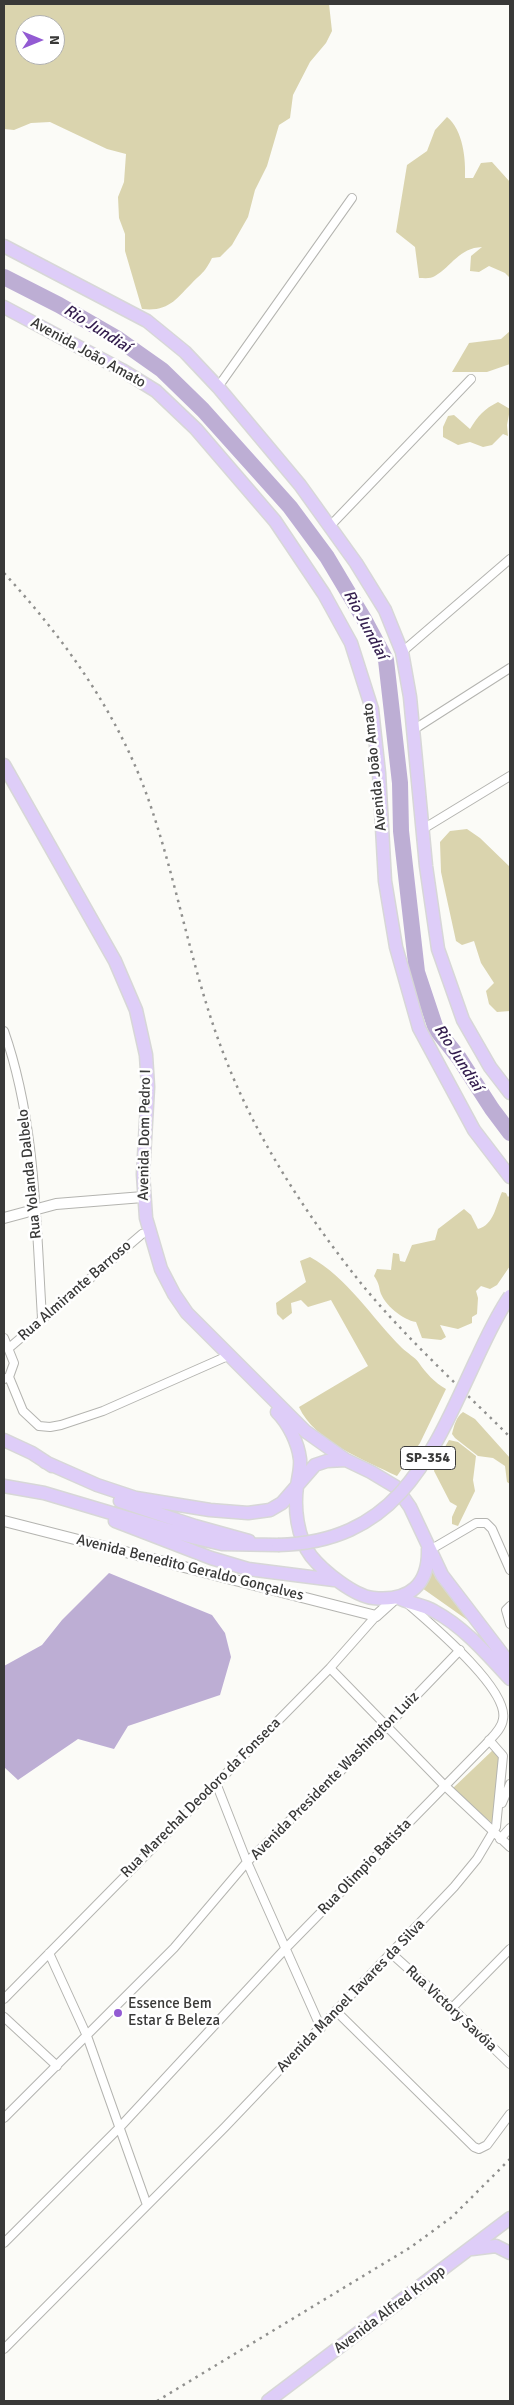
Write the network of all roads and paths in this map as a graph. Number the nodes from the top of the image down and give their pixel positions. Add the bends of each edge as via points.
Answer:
1 (352, 198) dead end
2 (4, 246) edge
3 (4, 307) edge
4 (471, 379) dead end
5 (218, 387) junction
6 (330, 526) junction
7 (510, 559) edge
8 (402, 652) junction
9 (510, 668) edge
10 (413, 730) junction
11 (4, 764) edge
12 (510, 776) edge
13 (4, 782) edge
14 (423, 829) junction
15 (4, 1031) edge
16 (510, 1093) edge
17 (510, 1177) edge
18 (140, 1197) junction
19 (35, 1208) junction
20 (4, 1218) edge
21 (142, 1234) junction
22 (510, 1296) edge
23 (42, 1318) junction
24 (4, 1338) edge
25 (9, 1348) junction
26 (227, 1357) junction
27 (6, 1378) edge
28 (255, 1384) junction
29 (5, 1439) edge
30 (346, 1460) junction
31 (45, 1462) junction
32 (4, 1486) edge
33 (297, 1488) junction
34 (86, 1507) junction
35 (4, 1521) edge
36 (258, 1545) junction
37 (429, 1548) junction
38 (510, 1570) edge
39 (334, 1580) junction
40 (402, 1600) junction
41 (510, 1606) edge
42 (376, 1616) junction
43 (510, 1624) edge
44 (460, 1650) junction
45 (510, 1664) edge
46 (330, 1668) junction
47 (510, 1679) edge
48 (386, 1727) junction
49 (489, 1740) junction
50 (216, 1783) junction
51 (510, 1784) edge
52 (444, 1786) junction
53 (499, 1809) junction
54 (510, 1828) edge
55 (497, 1836) junction
56 (510, 1847) edge
57 (247, 1862) junction
58 (286, 1948) junction
59 (510, 1949) edge
60 (49, 1953) junction
61 (392, 1954) junction
62 (4, 1999) edge
63 (452, 2008) junction
64 (337, 2012) junction
65 (4, 2017) edge
66 (321, 2028) junction
67 (87, 2036) junction
68 (510, 2064) edge
69 (57, 2066) junction
70 (510, 2114) edge
71 (4, 2118) edge
72 (120, 2127) junction
73 (147, 2205) junction
74 (510, 2218) edge
75 (4, 2243) edge
76 (469, 2250) junction
77 (510, 2253) edge
78 (4, 2349) edge
79 (268, 2401) edge

1 - 5 street
2 - 5 main road via 147,322 185,352
3 - 17 main road, Avenida João Amato via 156,391 196,429 275,521 324,594 350,643 372,709 385,881 396,947 419,1028 474,1130
4 - 6 street
5 - 6 main road
6 - 8 main road via 385,610
7 - 8 street
8 - 10 main road
9 - 10 street
10 - 14 main road
11 - 18 main road, Avenida Dom Pedro I via 115,961 136,1010 146,1055 148,1087
12 - 14 street
13 - 18 main road, Avenida Dom Pedro I via 108,959 124,994 136,1036 142,1088
14 - 16 main road via 438,949 463,1020 490,1067
15 - 19 street, Rua Yolanda Dalbelo via 15,1062 24,1107
18 - 19 street
18 - 21 main road, Avenida Dom Pedro I
18 - 26 main road, Avenida Dom Pedro I via 157,1260 174,1294
19 - 20 street
19 - 23 street, Rua Yolanda Dalbelo
21 - 23 street, Rua Almirante Barroso
21 - 26 main road, Avenida Dom Pedro I via 150,1259 171,1301 194,1331
22 - 36 main road, SP-354, bridge via 495,1320 431,1453 397,1497 371,1518 340,1534 299,1544
23 - 25 street, Rua Almirante Barroso
24 - 25 street
25 - 27 street via 14,1363
26 - 27 street via 61,1426 39,1426 23,1412
26 - 28 main road, Avenida Dom Pedro I
28 - 30 main road via 305,1431
28 - 33 main road via 282,1417 296,1441 300,1461
29 - 31 main road, SP-354
30 - 33 main road via 315,1465
30 - 37 main road via 396,1487 410,1507
31 - 33 main road via 136,1498 248,1514 270,1510
31 - 36 main road, SP-354 via 96,1493
32 - 34 main road, SP-354 via 44,1493
33 - 39 main road via 299,1529 310,1554
34 - 36 main road, SP-354 via 215,1542
34 - 39 main road via 221,1561 275,1574
35 - 42 street, Avenida Benedito Geraldo Gonçalves
37 - 38 street via 476,1524 486,1523 492,1529
37 - 40 main road via 424,1579
37 - 45 main road via 442,1575
39 - 40 main road via 372,1598
40 - 42 street, Rua Marechal Deodoro da Fonseca
40 - 44 street
40 - 47 main road via 432,1609 453,1622
41 - 43 street via 506,1610
42 - 46 street, Rua Marechal Deodoro da Fonseca
44 - 48 street, Avenida Presidente Washington Luiz
44 - 49 street via 503,1710 501,1726
46 - 48 street
46 - 50 street, Rua Marechal Deodoro da Fonseca
48 - 52 street
48 - 57 street, Avenida Presidente Washington Luiz
49 - 52 street
49 - 53 street, Avenida Manoel Tavares da Silva via 502,1756
50 - 57 street, Avenida Presidente Washington Luiz
50 - 60 street, Rua Marechal Deodoro da Fonseca
51 - 53 street
52 - 55 street
52 - 58 street, Rua Olimpio Batista
53 - 55 street, Avenida Manoel Tavares da Silva
54 - 55 street
55 - 56 street
55 - 61 street, Avenida Manoel Tavares da Silva
57 - 58 street
57 - 67 street via 174,1948
58 - 66 street
58 - 72 street, Rua Olimpio Batista
59 - 63 street
60 - 62 street, Rua Marechal Deodoro da Fonseca
60 - 67 street
61 - 63 street, Rua Victory Savóia
61 - 64 street, Avenida Manoel Tavares da Silva
63 - 68 street, Rua Victory Savóia
64 - 66 street, Avenida Manoel Tavares da Silva
64 - 70 street via 471,2145 479,2149 487,2145
65 - 69 street
66 - 73 street, Avenida Manoel Tavares da Silva
67 - 69 street
67 - 72 street
69 - 71 street
72 - 73 street
72 - 75 street, Rua Olimpio Batista
73 - 78 street, Avenida Manoel Tavares da Silva
74 - 76 main road, Avenida Alfred Krupp
76 - 77 main road via 496,2246
76 - 79 main road, Avenida Alfred Krupp

